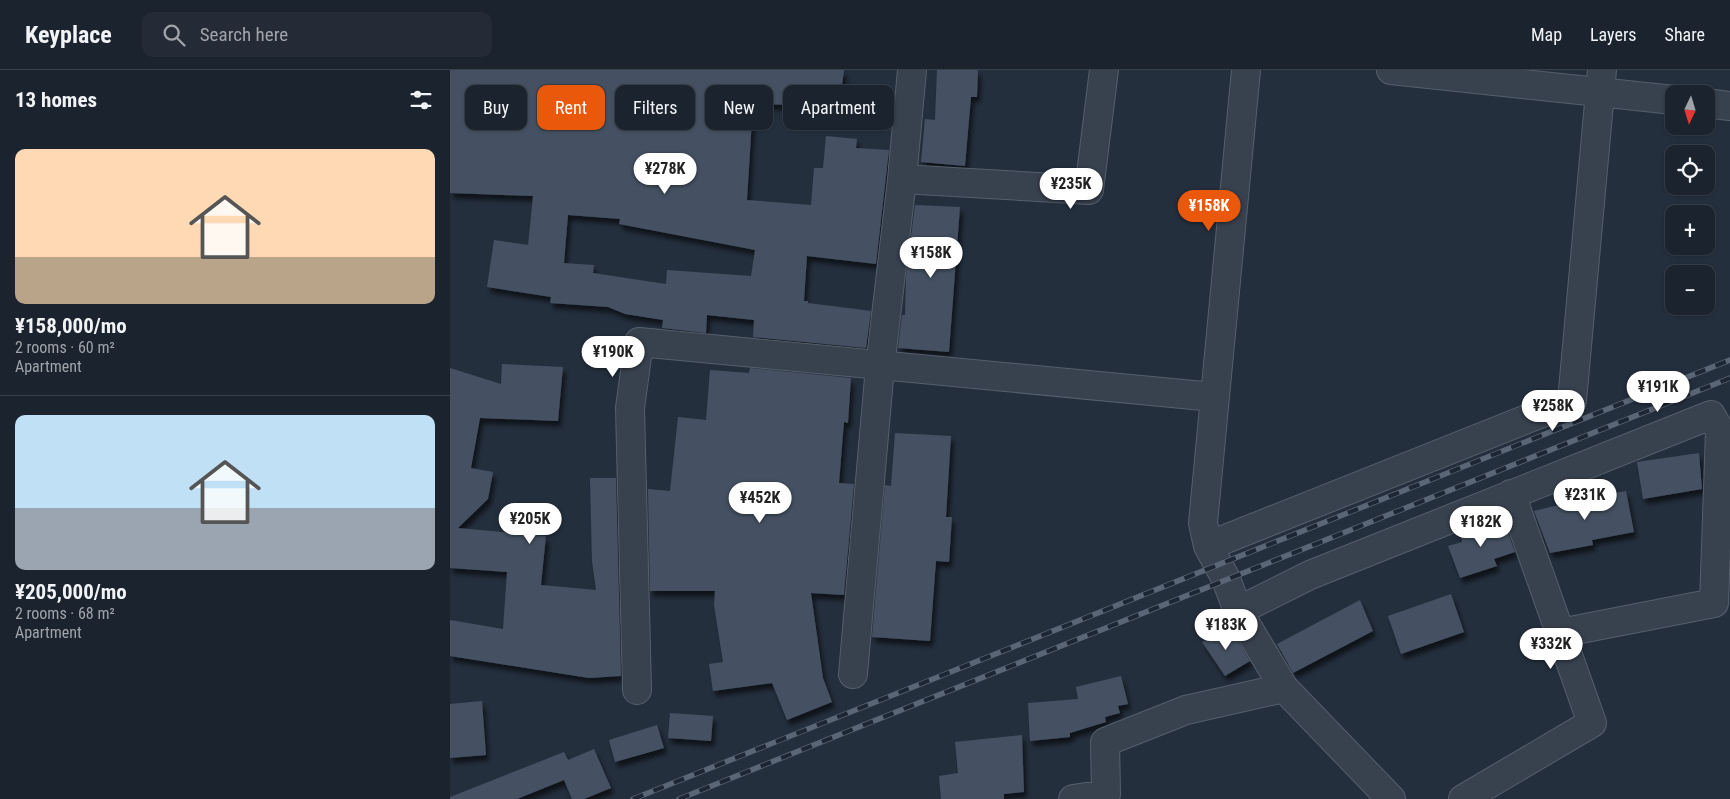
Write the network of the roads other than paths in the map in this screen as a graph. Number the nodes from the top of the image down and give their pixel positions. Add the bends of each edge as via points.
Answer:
1 (912, 70) edge
2 (1104, 70) edge
3 (1246, 70) edge
4 (1391, 70) edge
5 (1601, 81) edge
6 (1665, 98) edge
7 (1715, 104) edge
8 (1730, 106) edge
9 (902, 179) junction
10 (880, 367) junction
11 (1214, 398) junction
12 (1511, 494) junction
13 (1208, 546) junction
14 (1238, 611) junction
15 (1560, 634) junction
16 (853, 674) dead end
17 (1284, 688) junction
18 (637, 690) dead end
19 (1073, 799) edge
20 (1391, 799) edge
21 (1463, 799) edge

1 - 9 street
2 - 9 street via 1089,190
3 - 11 street
4 - 5 street
5 - 6 street
5 - 13 street via 1572,401
7 - 8 street
9 - 10 street
10 - 11 street
10 - 16 street
10 - 18 street via 639,342 630,408
11 - 13 street via 1203,523
12 - 14 street via 1310,574
12 - 15 street
12 - 15 street via 1711,415 1720,431 1714,603
13 - 14 street via 1226,579
14 - 17 street
15 - 21 street via 1592,723
17 - 19 street via 1186,710 1105,742 1106,794
17 - 20 street

